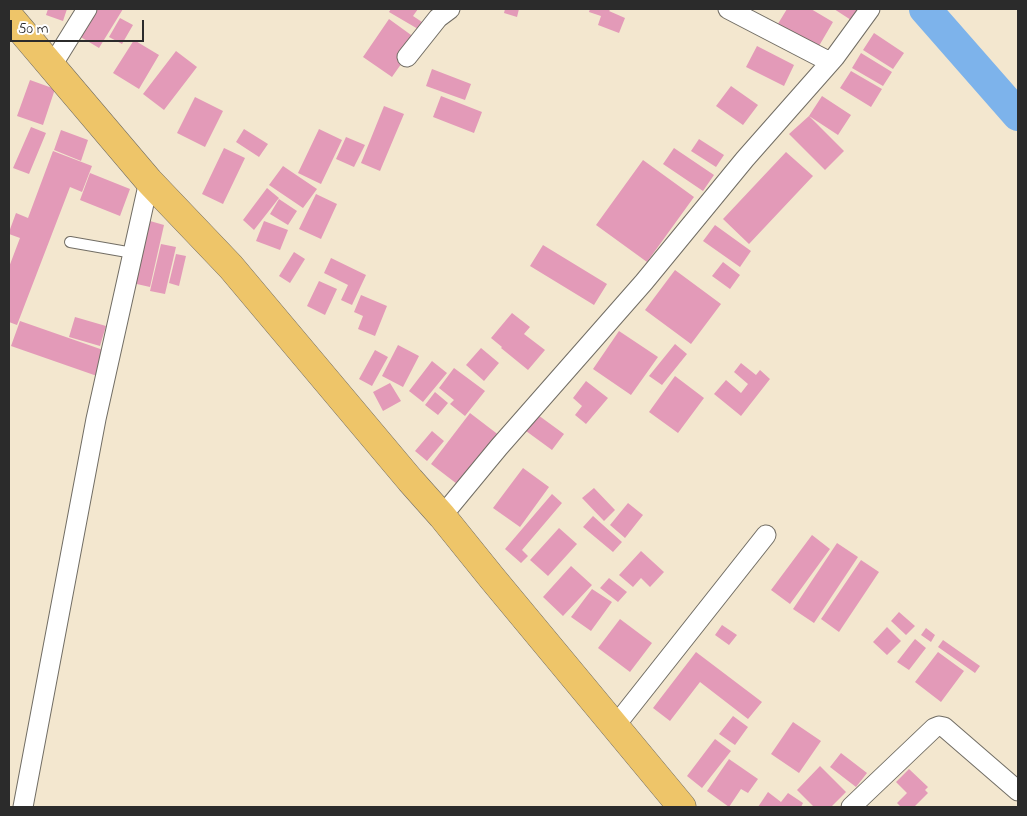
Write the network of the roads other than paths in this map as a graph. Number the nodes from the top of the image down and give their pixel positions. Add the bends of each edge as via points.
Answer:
1 (87, 9) edge
2 (450, 9) edge
3 (728, 9) edge
4 (870, 9) edge
5 (9, 16) edge
6 (407, 57) dead end
7 (830, 62) junction
8 (52, 67) junction
9 (149, 181) junction
10 (70, 242) dead end
11 (133, 253) junction
12 (442, 516) junction
13 (766, 535) dead end
14 (615, 726) junction
15 (1018, 791) edge
16 (23, 807) edge
17 (682, 807) edge
18 (851, 807) edge

1 - 8 street
2 - 6 street via 438,18
3 - 7 street
4 - 7 street
5 - 8 highway
7 - 12 street
8 - 9 highway
9 - 11 street
9 - 12 highway via 231,267
10 - 11 lane
11 - 16 street via 96,419
12 - 14 highway
13 - 14 street
14 - 17 highway
15 - 18 street via 939,726

